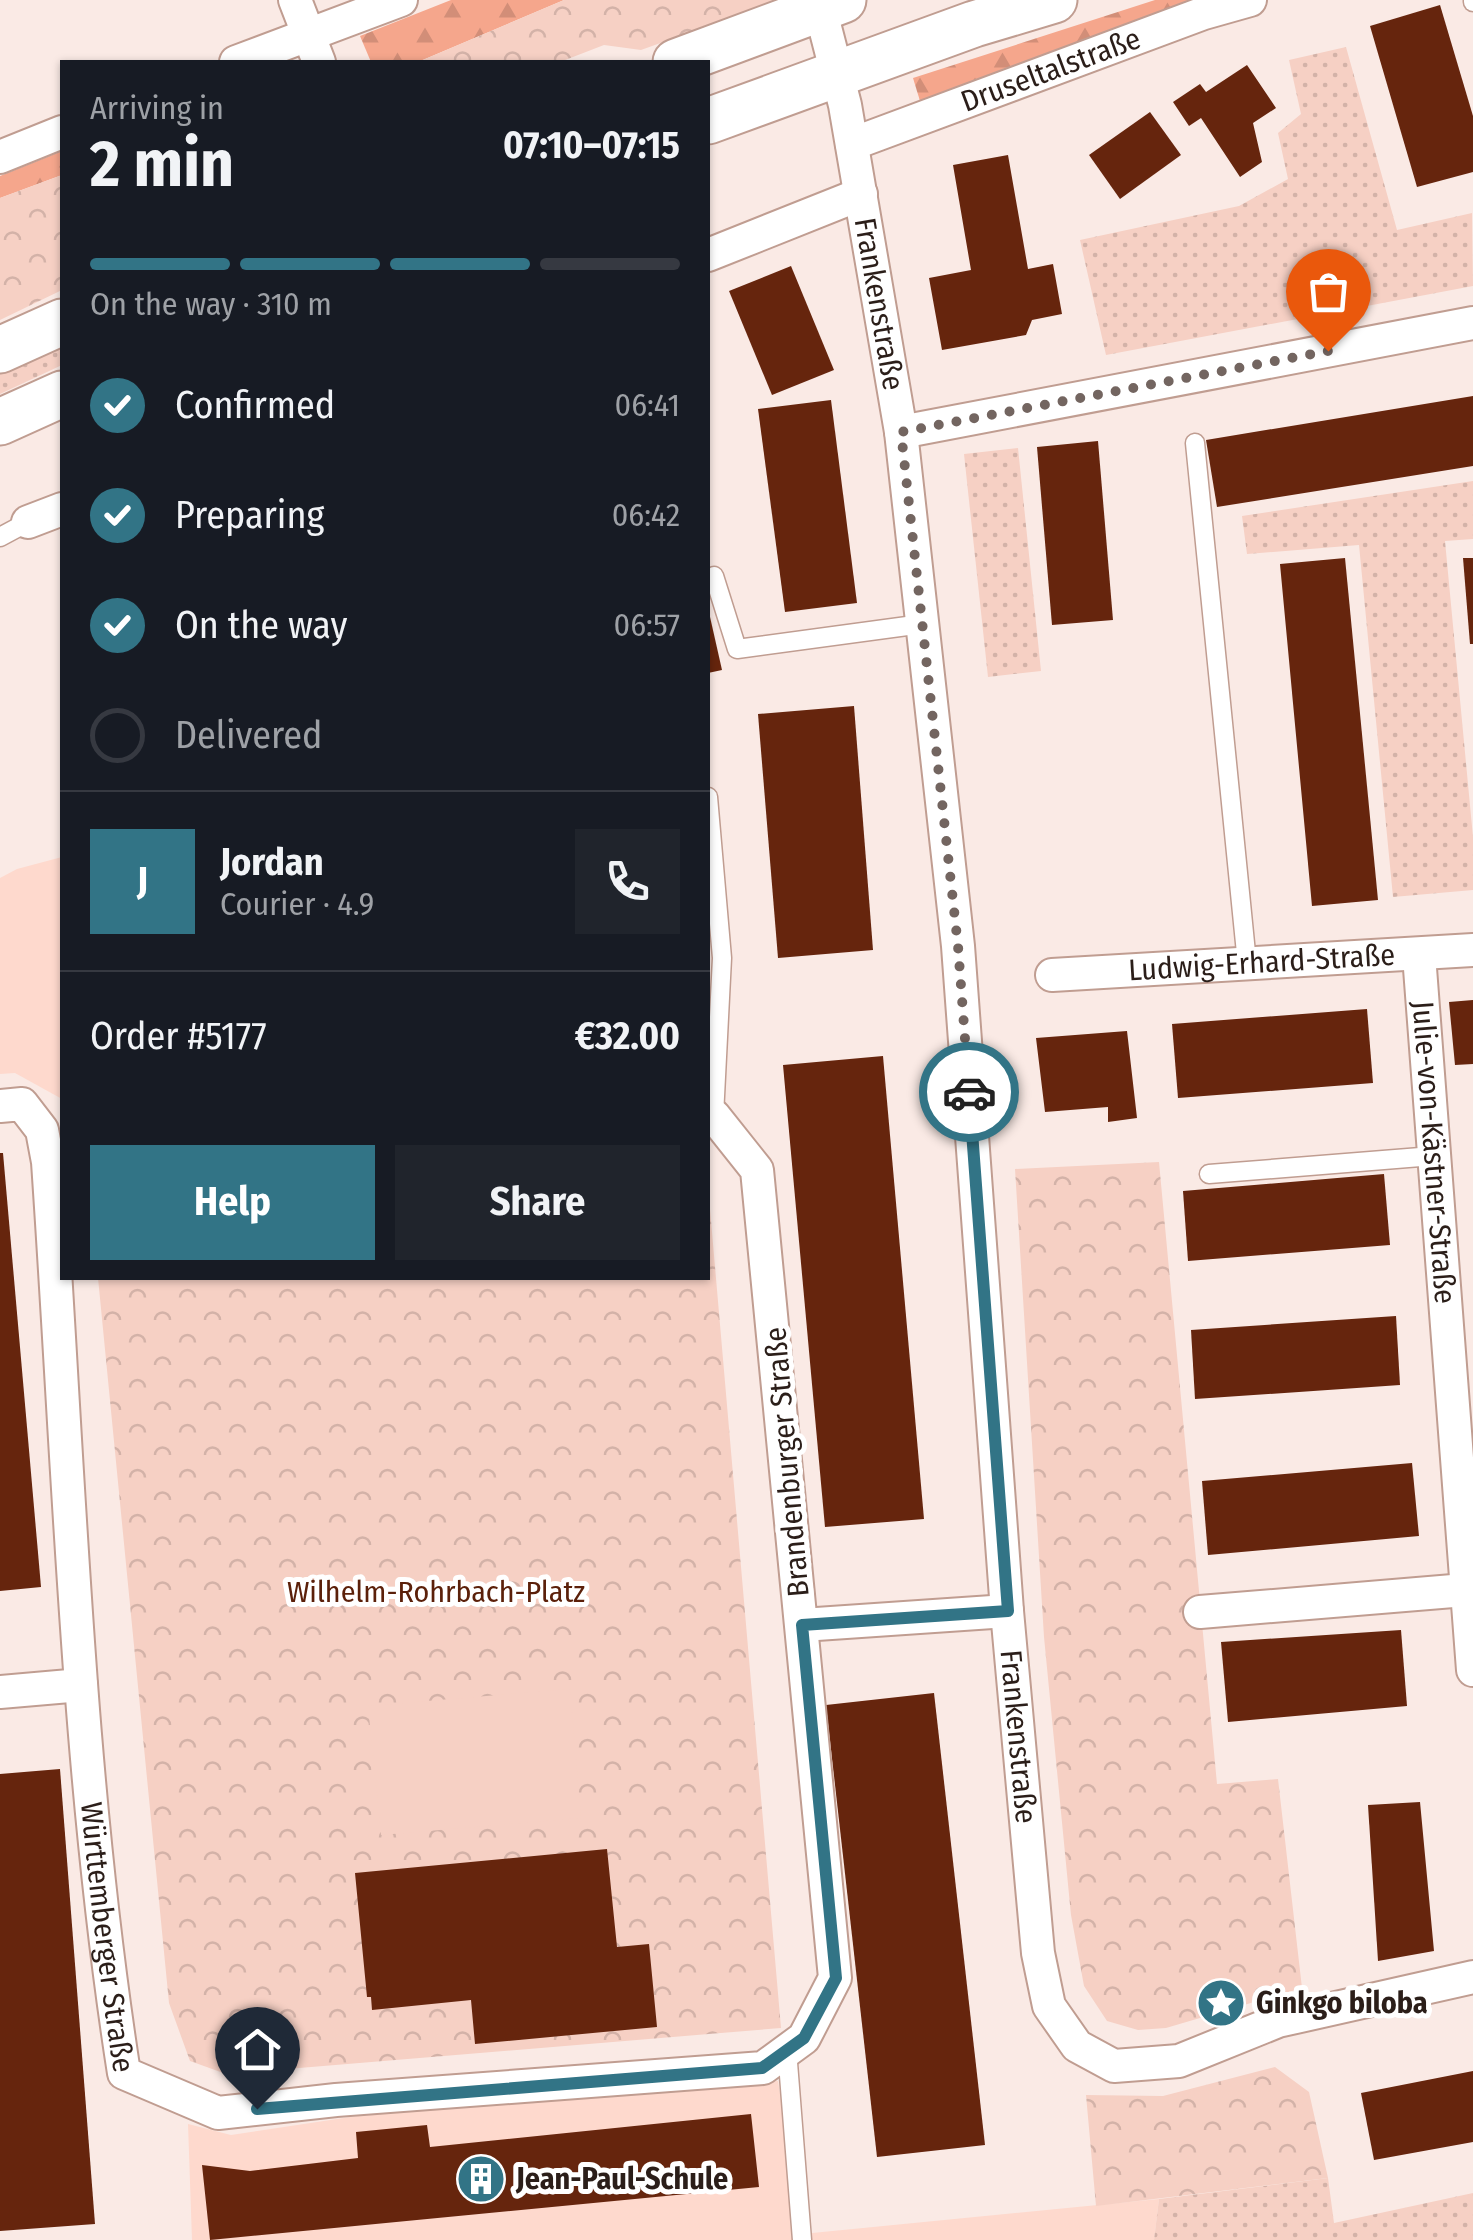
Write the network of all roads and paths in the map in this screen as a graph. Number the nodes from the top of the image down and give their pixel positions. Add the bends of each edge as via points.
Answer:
1 (295, 0) edge
2 (401, 0) edge
3 (1054, 0) edge
4 (1250, 0) edge
5 (832, 4) edge
6 (314, 48) edge
7 (247, 60) edge
8 (681, 60) edge
9 (838, 73) junction
10 (710, 120) edge
11 (60, 133) edge
12 (852, 144) junction
13 (0, 157) edge
14 (861, 194) junction
15 (710, 254) edge
16 (60, 323) edge
17 (1473, 323) edge
18 (0, 350) edge
19 (60, 395) edge
20 (0, 422) edge
21 (901, 432) junction
22 (1195, 443) dead end
23 (60, 510) edge
24 (14, 530) edge
25 (714, 576) dead end
26 (922, 624) junction
27 (710, 820) edge
28 (1473, 950) edge
29 (1418, 955) junction
30 (1247, 964) junction
31 (1052, 974) dead end
32 (0, 1106) edge
33 (711, 1115) edge
34 (1433, 1156) junction
35 (55, 1162) edge
36 (1209, 1174) dead end
37 (60, 1259) edge
38 (61, 1280) edge
39 (1465, 1590) junction
40 (1008, 1611) junction
41 (1200, 1612) dead end
42 (802, 1625) junction
43 (1473, 1670) edge
44 (82, 1685) junction
45 (0, 1692) edge
46 (1473, 1976) edge
47 (787, 2050) junction
48 (802, 2240) edge

1 - 6 street
2 - 6 street
3 - 9 main road
4 - 12 street, Druseltalstraße
5 - 8 main road
5 - 9 street, Frankenstraße
6 - 7 street
9 - 10 main road
9 - 12 street, Frankenstraße
11 - 13 street
12 - 14 street, Frankenstraße
14 - 15 street
14 - 21 street, Frankenstraße
16 - 18 main road
17 - 21 street
19 - 20 main road
21 - 26 street, Frankenstraße
22 - 30 lane
23 - 24 street
25 - 26 lane via 737,649
26 - 40 street, Frankenstraße via 958,946
27 - 33 lane via 722,958
28 - 29 street, Ludwig-Erhard-Straße
29 - 30 street, Ludwig-Erhard-Straße
29 - 34 street, Julie-von-Kästner-Straße
30 - 31 street, Ludwig-Erhard-Straße
32 - 35 street via 22,1104
33 - 42 street, Brandenburger Straße via 757,1170
34 - 36 lane
34 - 39 street, Julie-von-Kästner-Straße
35 - 37 street, Württemberger Straße
38 - 44 street, Württemberger Straße
39 - 41 street
39 - 43 street, Julie-von-Kästner-Straße
40 - 42 street, Brandenburger Straße
40 - 46 street, Frankenstraße via 1038,1953 1049,2006 1077,2046 1114,2066 1179,2061 1278,2021
42 - 47 street, Württemberger Straße via 836,1978 804,2038
44 - 45 street
44 - 47 street, Württemberger Straße via 104,1944 124,2073 218,2113 762,2068
47 - 48 lane

